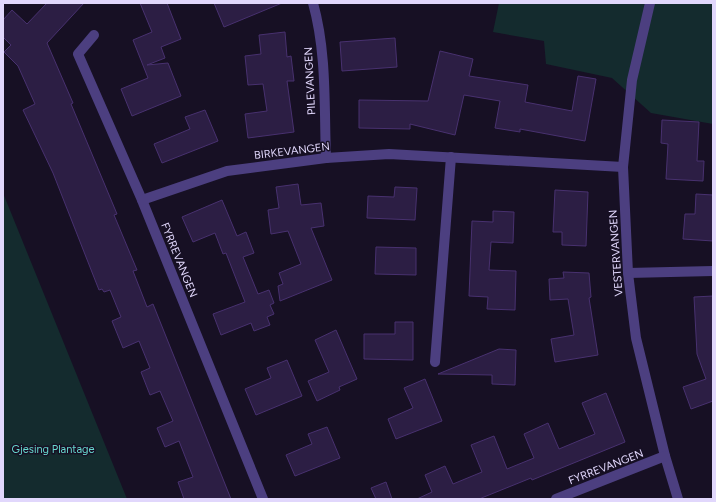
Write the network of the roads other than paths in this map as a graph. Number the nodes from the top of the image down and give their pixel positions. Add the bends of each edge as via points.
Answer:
1 (312, 3) edge
2 (650, 3) edge
3 (94, 35) dead end
4 (326, 158) junction
5 (451, 158) junction
6 (623, 167) junction
7 (142, 200) junction
8 (713, 271) edge
9 (628, 273) junction
10 (435, 362) dead end
11 (665, 456) junction
12 (263, 499) edge
13 (556, 499) edge
14 (678, 499) edge

1 - 4 street, PILEVANGEN via 317,20 322,62
2 - 6 street, VESTERVANGEN via 632,80
3 - 7 street, FYRREVANGEN via 78,54
4 - 5 street, BIRKEVANGEN via 389,154
4 - 7 street, BIRKEVANGEN via 227,171
5 - 6 street, BIRKEVANGEN
5 - 10 street
6 - 9 street, VESTERVANGEN
7 - 12 street, FYRREVANGEN
8 - 9 street
9 - 11 street, VESTERVANGEN via 636,338
11 - 13 street, FYRREVANGEN
11 - 14 street, VESTERVANGEN

